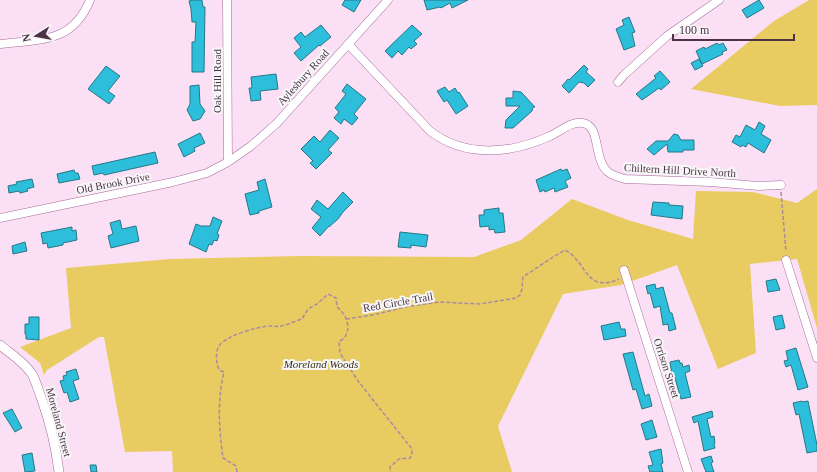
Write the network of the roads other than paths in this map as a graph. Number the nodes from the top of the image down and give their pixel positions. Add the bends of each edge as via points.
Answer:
1 (90, 0) edge
2 (227, 0) edge
3 (388, 0) edge
4 (719, 0) edge
5 (0, 44) edge
6 (348, 44) junction
7 (618, 82) dead end
8 (228, 162) junction
9 (781, 185) road end
10 (0, 218) edge
11 (786, 260) road end
12 (624, 270) road end
13 (0, 345) edge
14 (817, 358) edge
15 (59, 472) edge
16 (688, 472) edge

1 - 5 street via 82,15 64,33 38,41
2 - 8 street, Oak Hill Road
3 - 6 street, Aylesbury Road
4 - 7 street via 667,36
6 - 8 street, Aylesbury Road via 277,123
6 - 9 street, Chiltern Hill Drive North via 430,131 458,146 480,151 509,149 550,136 578,122 590,126 594,132 598,158 603,166 608,172 625,179
8 - 10 street, Old Brook Drive via 196,177
11 - 14 street
12 - 16 street, Orrison Street
13 - 15 street, Moreland Street via 27,368 34,379 46,410

